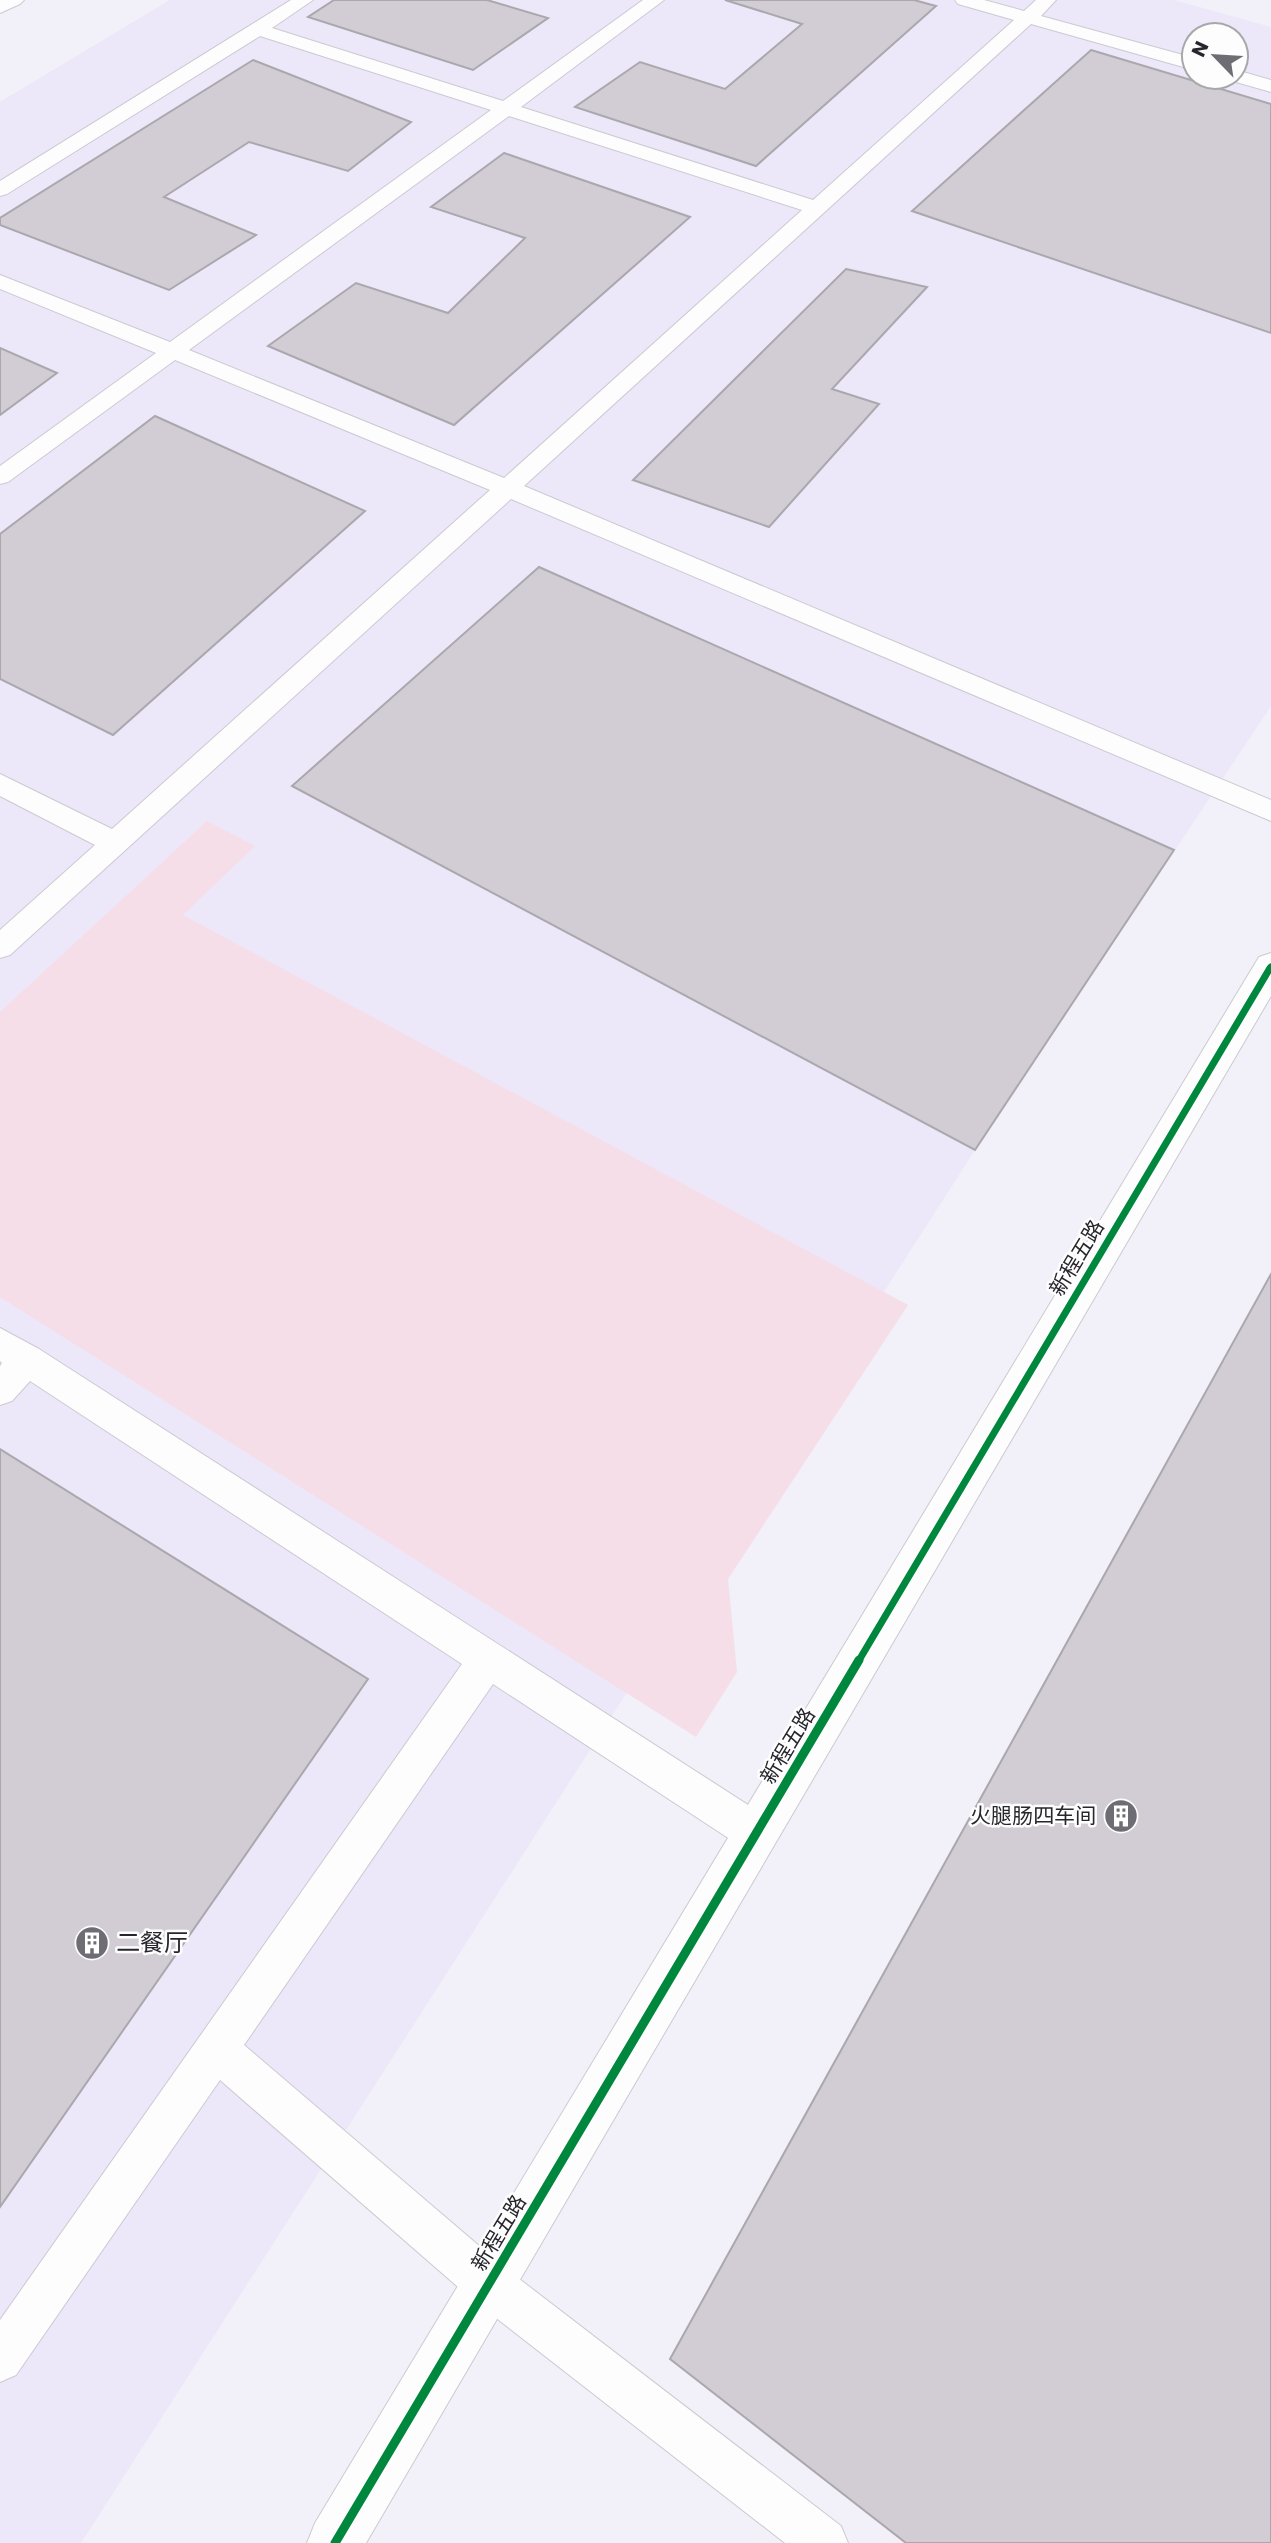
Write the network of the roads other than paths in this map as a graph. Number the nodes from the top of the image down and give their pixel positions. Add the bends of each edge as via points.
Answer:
1 (13, 0) edge
2 (304, 0) edge
3 (655, 0) edge
4 (964, 0) edge
5 (1047, 0) edge
6 (0, 7) edge
7 (1027, 18) junction
8 (257, 29) junction
9 (1180, 60) edge
10 (1250, 80) edge
11 (1271, 86) edge
12 (506, 108) junction
13 (0, 190) edge
14 (817, 208) junction
15 (0, 281) edge
16 (172, 352) junction
17 (0, 477) edge
18 (507, 488) junction
19 (0, 785) edge
20 (1271, 811) edge
21 (115, 843) junction
22 (0, 947) edge
23 (1271, 966) edge
24 (13, 1352) edge
25 (0, 1390) edge
26 (488, 1659) junction
27 (756, 1833) junction
28 (216, 2049) junction
29 (489, 2284) junction
30 (0, 2359) edge
31 (335, 2543) edge
32 (824, 2543) edge

1 - 6 street
2 - 8 lane
3 - 12 lane
4 - 7 lane
5 - 7 lane
7 - 9 lane
7 - 14 lane
8 - 12 lane
8 - 13 lane
10 - 11 lane
12 - 14 lane
12 - 16 lane
14 - 18 lane
15 - 16 lane
16 - 17 lane
16 - 18 lane
18 - 20 lane
18 - 21 lane
19 - 21 lane
21 - 22 lane
23 - 27 street, 新程五路
24 - 25 lane
24 - 26 lane
26 - 27 lane
26 - 28 lane
27 - 29 street, 新程五路
28 - 29 lane
28 - 30 lane
29 - 31 street, 新程五路
29 - 32 lane

